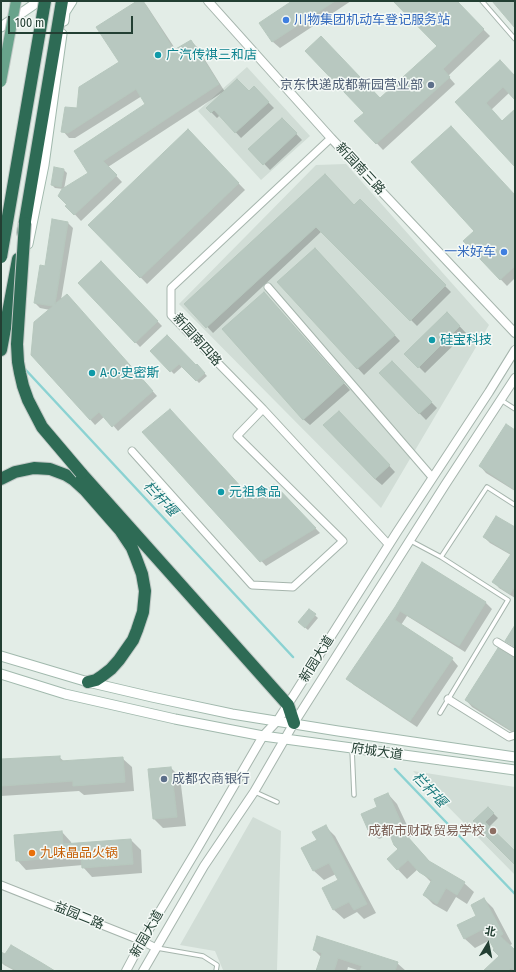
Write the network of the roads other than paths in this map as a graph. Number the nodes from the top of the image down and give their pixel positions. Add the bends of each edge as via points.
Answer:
1 (16, 1) edge
2 (39, 1) edge
3 (45, 1) edge
4 (62, 1) edge
5 (72, 1) edge
6 (208, 1) edge
7 (482, 1) edge
8 (1, 27) edge
9 (515, 39) edge
10 (1, 82) edge
11 (331, 138) junction
12 (25, 223) junction
13 (1, 257) edge
14 (268, 287) dead end
15 (515, 333) edge
16 (515, 350) edge
17 (1, 351) edge
18 (515, 378) edge
19 (501, 400) junction
20 (263, 409) junction
21 (515, 409) edge
22 (132, 451) dead end
23 (77, 476) junction
24 (432, 477) junction
25 (1, 479) edge
26 (515, 505) edge
27 (409, 540) junction
28 (389, 545) junction
29 (440, 557) junction
30 (497, 642) dead end
31 (515, 653) edge
32 (1, 656) edge
33 (1, 674) edge
34 (88, 682) junction
35 (448, 699) junction
36 (288, 705) junction
37 (440, 713) dead end
38 (278, 720) junction
39 (294, 723) junction
40 (515, 735) edge
41 (263, 736) junction
42 (284, 738) junction
43 (352, 748) junction
44 (515, 757) edge
45 (515, 770) edge
46 (254, 792) junction
47 (354, 795) dead end
48 (278, 802) dead end
49 (1, 885) edge
50 (142, 941) junction
51 (156, 948) junction
52 (126, 971) edge
53 (143, 971) edge
54 (216, 971) edge

1 - 10 main road, bridge
2 - 8 main road
3 - 13 highway, bridge
4 - 12 highway
5 - 17 main road via 65,12 44,165 12,322
6 - 11 street, 新园南三路
7 - 9 lane
11 - 15 street, 新园南三路
11 - 20 street, 新园南四路 via 170,288 171,315
12 - 17 highway, bridge
12 - 23 highway, bridge via 17,344 20,373 34,413
14 - 24 street
16 - 24 street, 新园大道
18 - 19 street, 新园大道
19 - 21 lane
19 - 27 street, 新园大道
20 - 22 street via 237,436 343,541 293,587 252,585
20 - 28 street, 新园南四路
23 - 25 highway via 34,468 6,475
23 - 34 highway via 85,490 132,548 142,574 145,591 143,612 130,645 111,669 96,680
23 - 36 highway
24 - 28 street, 新园大道
26 - 29 lane via 487,487
27 - 29 lane
27 - 39 street, 新园大道
28 - 36 street, 新园大道
29 - 35 lane via 508,600
30 - 31 street
32 - 34 main road, 府城大道
33 - 41 main road, 府城大道 via 65,694
34 - 38 main road, 府城大道 via 232,714
35 - 37 lane
35 - 40 street via 508,737
36 - 38 street, 新园大道
36 - 39 highway
38 - 39 main road, 府城大道
38 - 41 street, 新园大道
39 - 42 street, 新园大道
39 - 44 main road, 府城大道
41 - 42 main road, 府城大道
41 - 50 street, 新园大道
42 - 43 main road, 府城大道
42 - 46 street, 新园大道
43 - 45 main road, 府城大道
43 - 47 lane
46 - 48 lane
46 - 51 street, 新园大道 via 204,866
49 - 50 street, 益园二路
50 - 51 street, 益园二路
50 - 52 street, 新园大道
51 - 53 street, 新园大道
51 - 54 lane via 203,956 217,965

